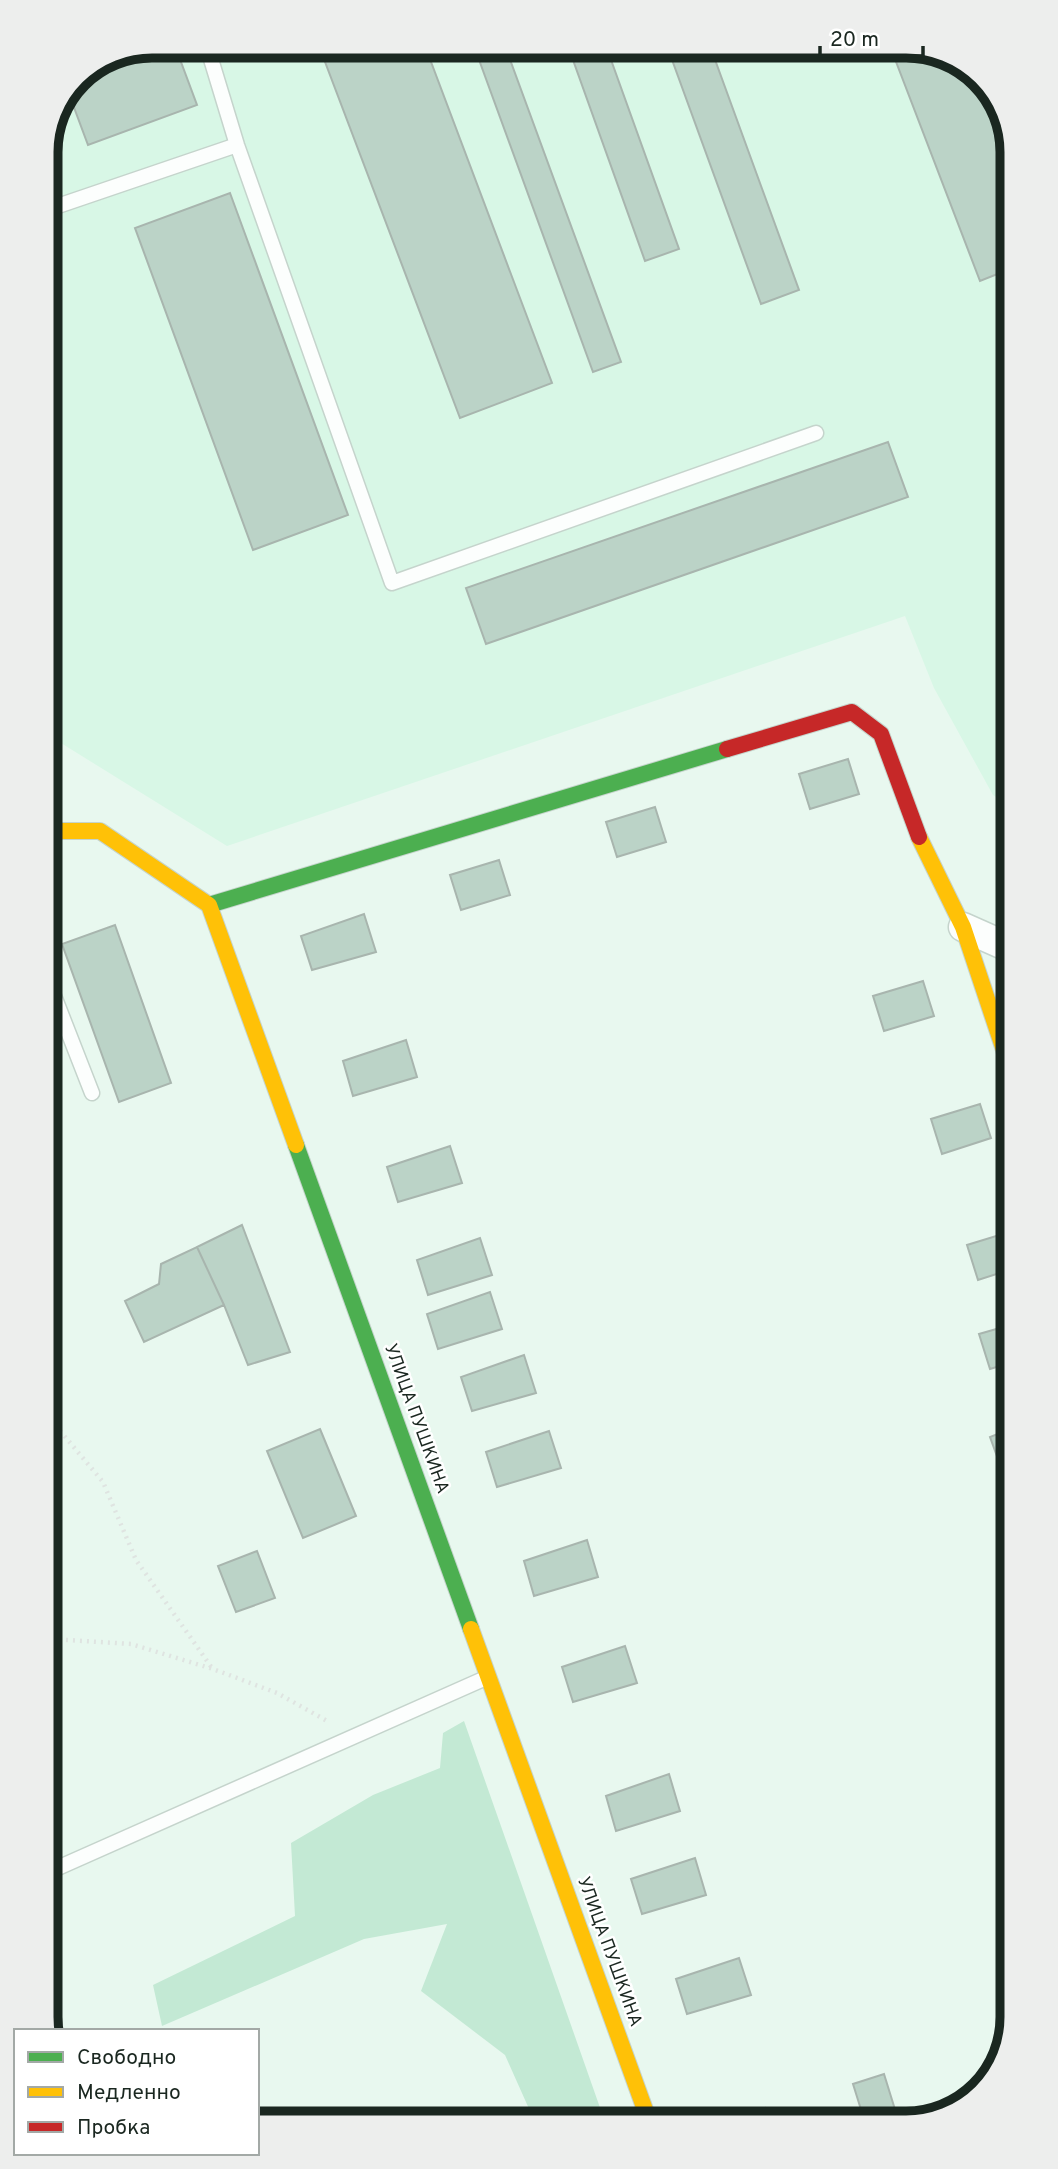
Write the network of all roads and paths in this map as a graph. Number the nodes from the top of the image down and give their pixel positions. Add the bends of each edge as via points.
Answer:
1 (211, 58) edge
2 (237, 145) junction
3 (58, 206) edge
4 (816, 433) dead end
5 (58, 831) edge
6 (209, 905) junction
7 (963, 927) junction
8 (1000, 943) edge
9 (58, 1006) edge
10 (1000, 1038) edge
11 (92, 1093) dead end
12 (58, 1428) edge
13 (58, 1639) edge
14 (213, 1669) junction
15 (489, 1676) junction
16 (355, 1736) junction
17 (58, 1868) edge
18 (645, 2111) edge

1 - 2 lane
2 - 3 lane
2 - 4 lane via 392,583
5 - 6 street via 100,831
6 - 7 street via 852,712 881,734 920,839
6 - 15 street, УЛИЦА ПУШКИНА
7 - 8 street
7 - 10 street
9 - 11 lane
12 - 14 path via 103,1482 136,1560
13 - 14 path via 131,1644
14 - 16 path via 277,1693
15 - 16 lane
15 - 18 street, УЛИЦА ПУШКИНА
16 - 17 lane

